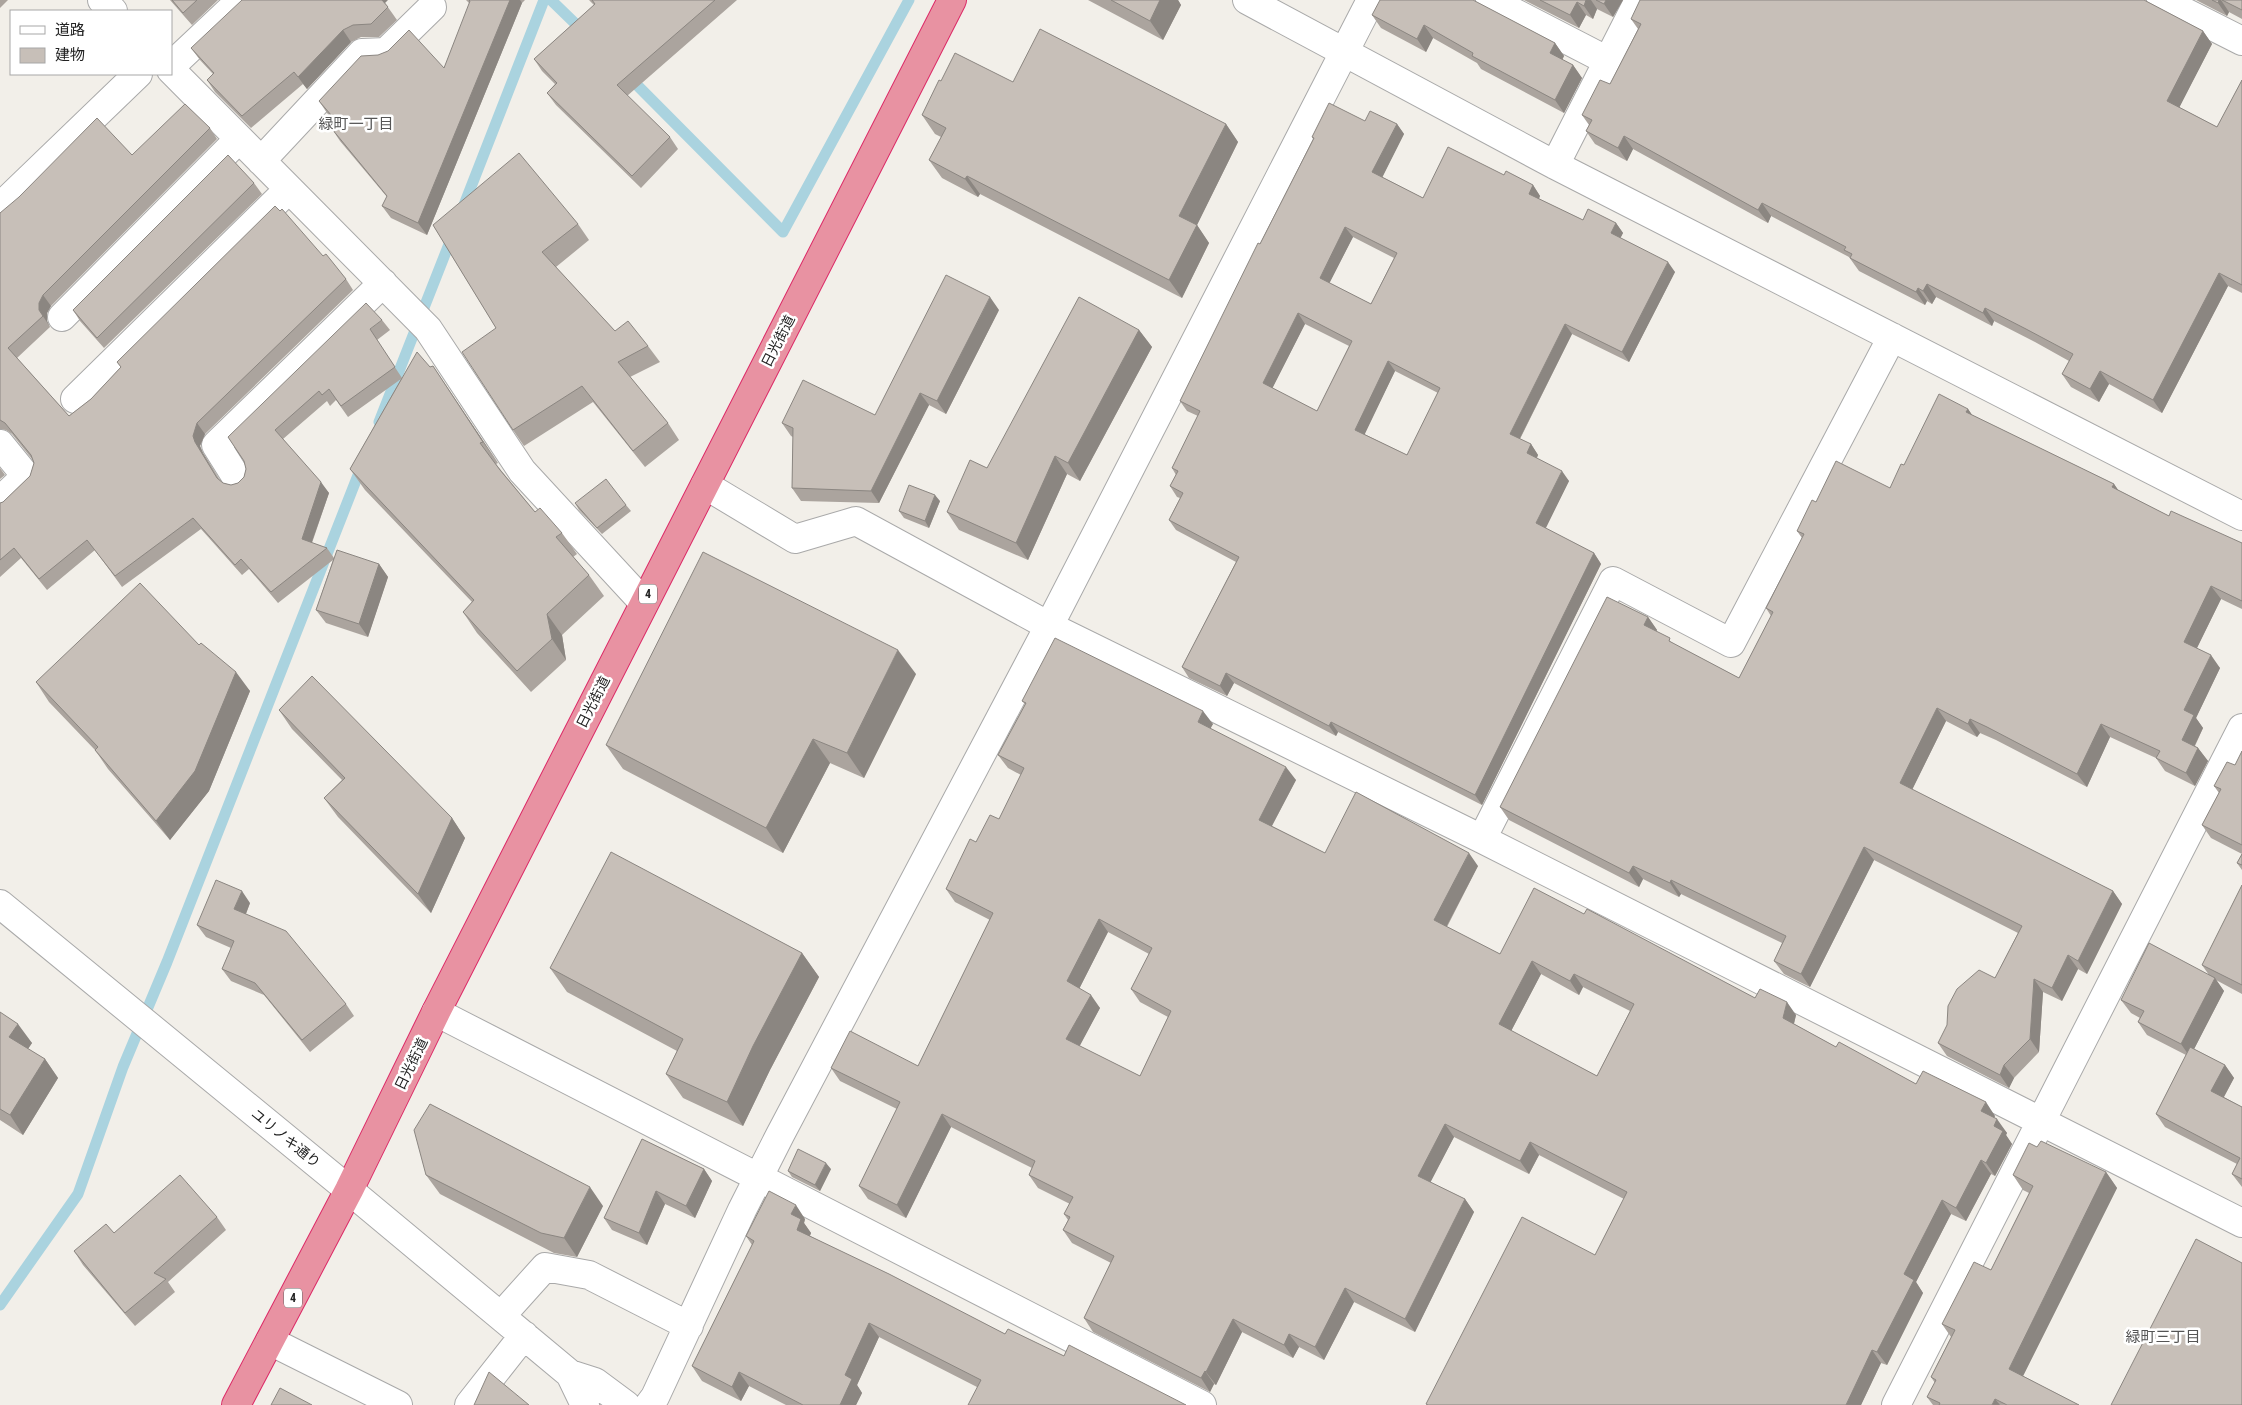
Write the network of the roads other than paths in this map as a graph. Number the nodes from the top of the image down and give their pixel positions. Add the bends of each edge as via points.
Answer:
1 (102, 0) edge
2 (241, 0) edge
3 (952, 0) edge
4 (1247, 0) edge
5 (1371, 0) edge
6 (1490, 0) edge
7 (1639, 0) edge
8 (2161, 0) edge
9 (432, 7) dead end
10 (113, 10) edge
11 (2242, 41) edge
12 (1344, 52) junction
13 (1608, 61) junction
14 (172, 65) edge
15 (172, 71) edge
16 (137, 75) edge
17 (239, 138) junction
18 (261, 161) junction
19 (1555, 165) junction
20 (289, 189) junction
21 (0, 208) edge
22 (383, 283) junction
23 (62, 317) dead end
24 (1892, 337) junction
25 (75, 399) dead end
26 (0, 444) edge
27 (238, 480) edge
28 (704, 485) junction
29 (0, 501) edge
30 (2242, 516) edge
31 (644, 603) junction
32 (1049, 626) junction
33 (2242, 728) edge
34 (1482, 839) junction
35 (0, 904) edge
36 (436, 1012) junction
37 (2042, 1121) junction
38 (759, 1177) junction
39 (349, 1190) junction
40 (2242, 1223) edge
41 (501, 1316) junction
42 (689, 1326) junction
43 (524, 1335) junction
44 (270, 1341) junction
45 (570, 1374) junction
46 (236, 1405) edge
47 (398, 1405) edge
48 (469, 1405) edge
49 (585, 1405) edge
50 (626, 1405) edge
51 (649, 1405) edge
52 (1202, 1405) edge
53 (1896, 1405) edge

1 - 10 street
2 - 14 street
3 - 28 highway, 日光街道 / 4
4 - 12 street
5 - 12 street
6 - 13 street
7 - 13 street
8 - 11 street
9 - 18 street via 386,52 362,53
12 - 19 street
12 - 32 street
13 - 19 street
15 - 17 street
16 - 21 street
17 - 18 street
17 - 23 street
18 - 20 street
19 - 24 street
20 - 22 street
20 - 25 street
22 - 27 street via 216,445
22 - 31 street via 428,329 522,471
24 - 30 street
24 - 34 street via 1731,643 1613,581
26 - 29 street via 26,476
28 - 31 highway, 日光街道 / 4
28 - 32 street via 794,539 856,521
31 - 36 highway, 日光街道 / 4
32 - 34 street
32 - 38 street
33 - 37 street
34 - 37 street
35 - 39 street, ユリノキ通り
36 - 38 street
36 - 39 highway, 日光街道 / 4
37 - 40 street
37 - 53 street
38 - 42 street
38 - 52 street
39 - 41 street, ユリノキ通り
39 - 44 highway, 日光街道 / 4
41 - 42 street via 544,1267 588,1275
41 - 43 street, ユリノキ通り
42 - 51 street
43 - 45 street, ユリノキ通り
43 - 48 street
44 - 46 highway, 日光街道 / 4
44 - 47 street
45 - 49 street, ユリノキ通り
45 - 50 street, ユリノキ通り via 595,1382

